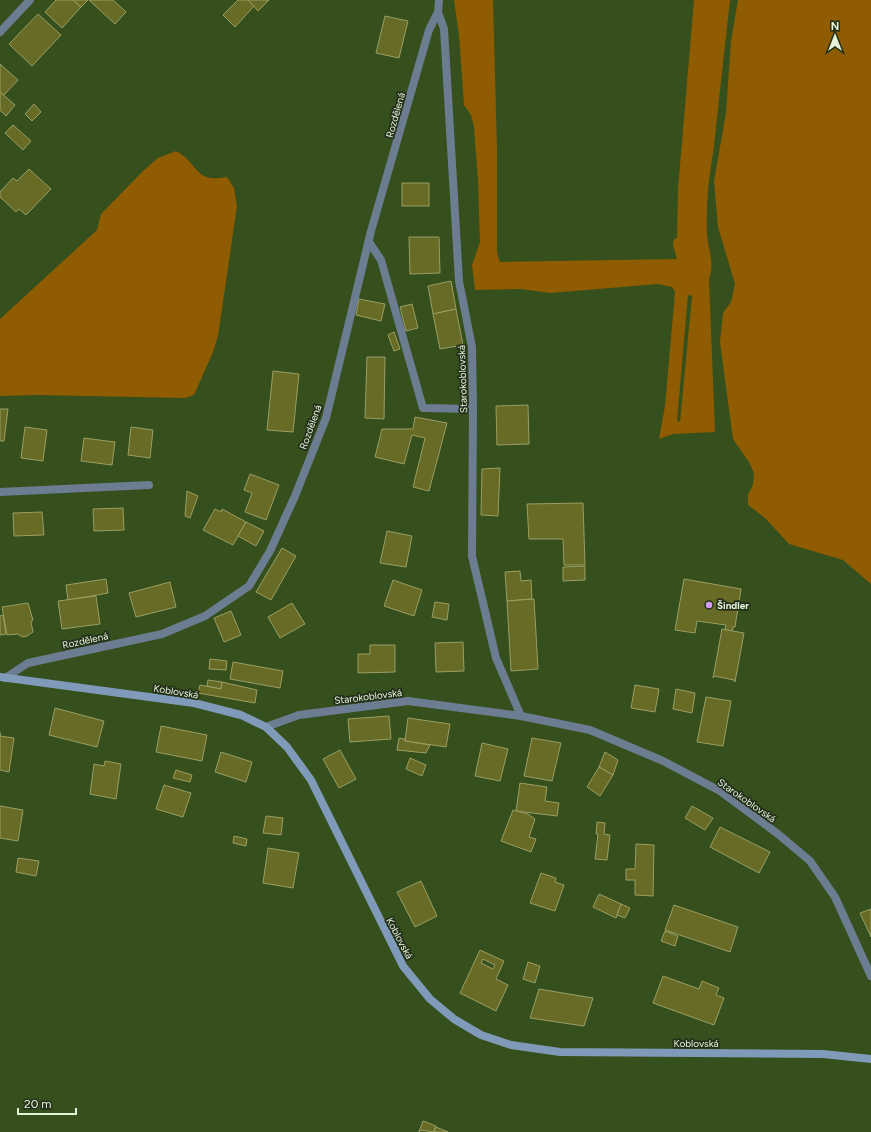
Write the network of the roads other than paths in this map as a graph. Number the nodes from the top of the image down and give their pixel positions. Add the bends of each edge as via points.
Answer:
1 (30, 0) edge
2 (439, 0) edge
3 (438, 12) junction
4 (0, 32) edge
5 (369, 242) junction
6 (474, 409) junction
7 (149, 485) dead end
8 (0, 492) edge
9 (2, 677) edge
10 (521, 716) junction
11 (266, 727) junction
12 (871, 976) edge
13 (871, 1059) edge

1 - 4 street
2 - 3 street
3 - 5 street, Rozdělená via 430,30
3 - 6 street, Starokoblovská via 444,29 459,281 472,347
5 - 6 street via 381,260 423,408
5 - 9 street, Rozdělená via 326,418 295,496 270,550 249,586 205,616 162,634 28,663
6 - 10 street, Starokoblovská via 472,556 496,658
7 - 8 street
9 - 11 street, Koblovská via 194,703 241,715
10 - 11 street, Starokoblovská via 408,701 299,715
10 - 12 street, Starokoblovská via 590,730 663,761 720,791 778,834 810,861 835,897
11 - 13 street, Koblovská via 282,741 311,780 404,966 430,999 467,1028 511,1045 549,1051 822,1054

